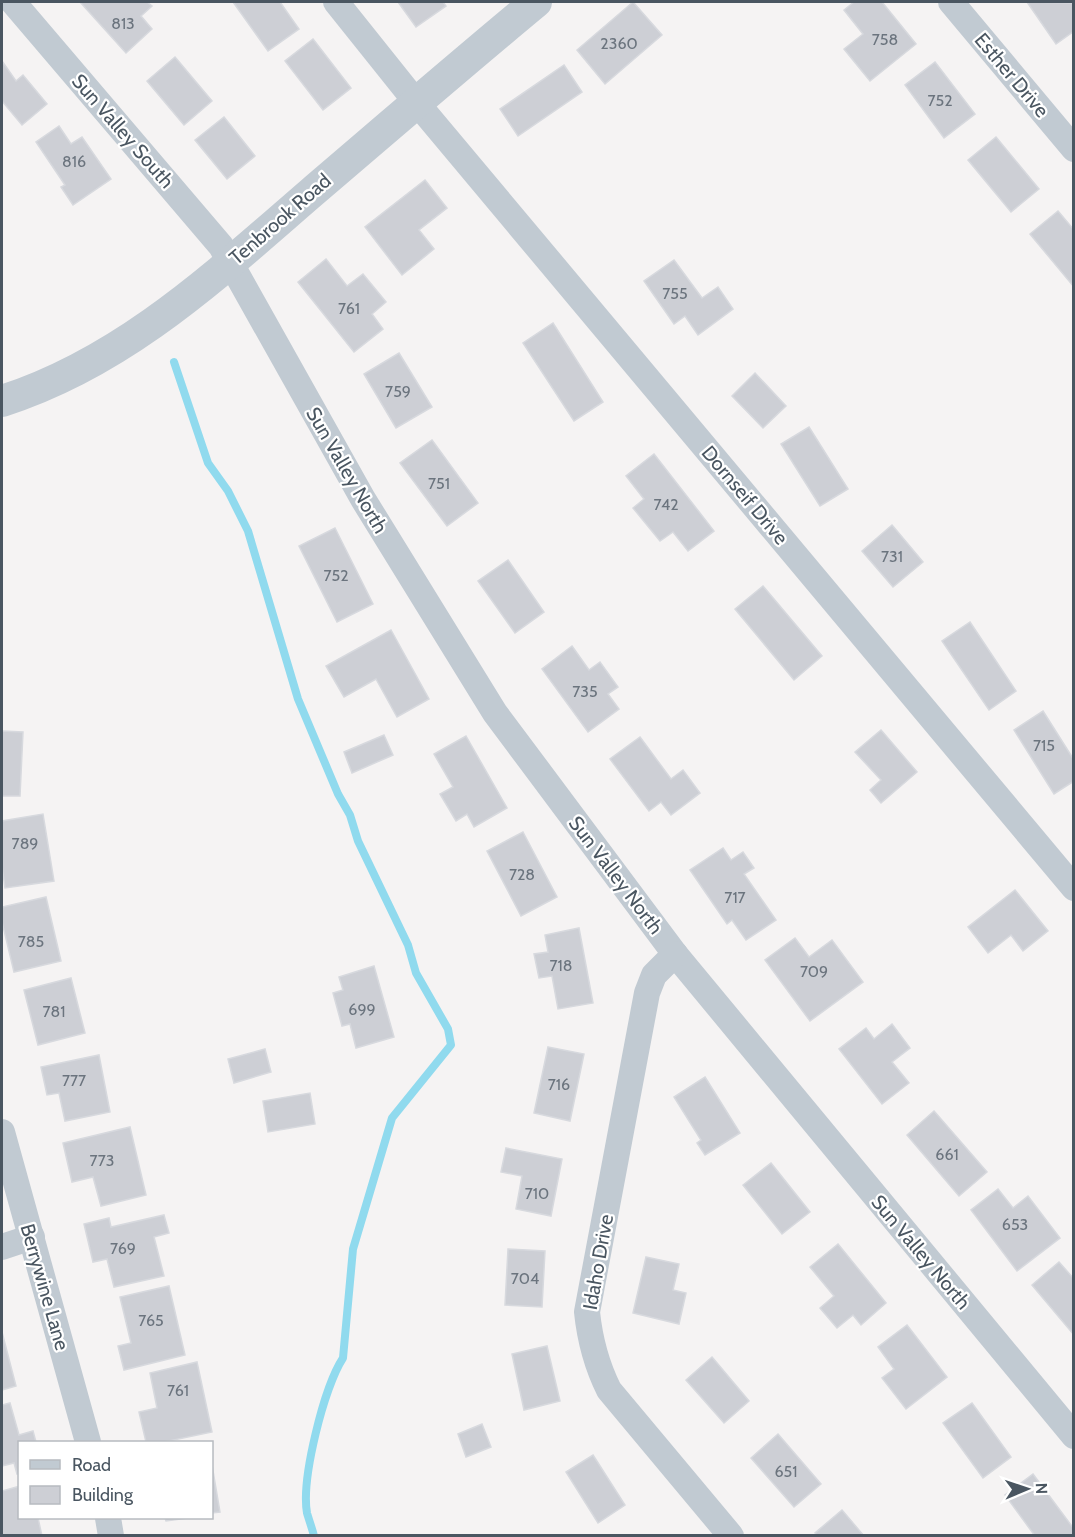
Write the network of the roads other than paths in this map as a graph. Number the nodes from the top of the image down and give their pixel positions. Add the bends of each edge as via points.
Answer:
1 (13, 2) edge
2 (336, 2) edge
3 (536, 2) edge
4 (951, 2) edge
5 (416, 102) junction
6 (1074, 149) edge
7 (230, 262) junction
8 (2, 401) edge
9 (1074, 888) edge
10 (675, 954) junction
11 (2, 1132) edge
12 (32, 1237) junction
13 (2, 1247) edge
14 (1074, 1436) edge
15 (87, 1441) edge
16 (108, 1519) edge
17 (111, 1536) edge
18 (731, 1536) edge

1 - 7 street, Sun Valley South via 197,217
2 - 5 street, Dornseif Drive
3 - 5 street, Tenbrook Road
4 - 6 street, Esther Drive
5 - 7 street, Tenbrook Road
5 - 9 street, Dornseif Drive
7 - 8 street, Tenbrook Road via 138,336 42,387
7 - 10 street, Sun Valley North via 363,499 495,713
10 - 14 street, Sun Valley North
10 - 18 street, Idaho Drive via 654,975 647,993 587,1312 589,1337 609,1390
11 - 12 street, Berrywine Lane
12 - 13 street
12 - 15 street, Berrywine Lane
16 - 17 street

